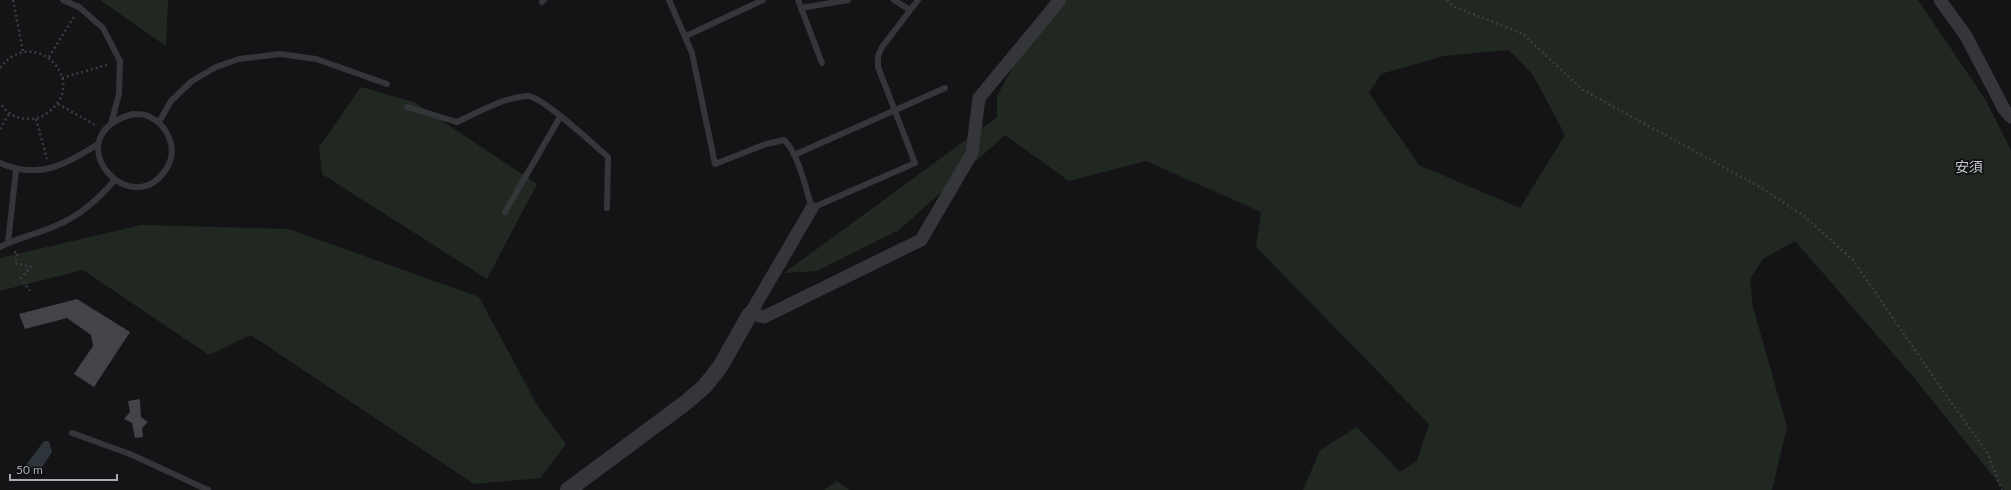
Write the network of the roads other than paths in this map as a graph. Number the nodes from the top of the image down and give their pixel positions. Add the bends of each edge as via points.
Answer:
1 (64, 0) edge
2 (669, 0) edge
3 (763, 0) edge
4 (798, 0) edge
5 (848, 0) edge
6 (894, 0) edge
7 (918, 0) edge
8 (1060, 0) edge
9 (1940, 0) edge
10 (801, 8) junction
11 (910, 10) junction
12 (686, 36) junction
13 (822, 63) dead end
14 (387, 84) dead end
15 (945, 88) dead end
16 (407, 107) dead end
17 (895, 110) junction
18 (560, 117) junction
19 (2011, 117) edge
20 (159, 122) junction
21 (110, 124) junction
22 (98, 144) junction
23 (794, 155) junction
24 (0, 163) edge
25 (16, 170) junction
26 (114, 181) junction
27 (607, 208) dead end
28 (812, 208) junction
29 (504, 212) dead end
30 (8, 243) junction
31 (0, 247) edge
32 (750, 314) junction
33 (72, 433) dead end
34 (208, 490) edge
35 (568, 490) edge

1 - 21 lane via 79,7 103,28 120,61 119,94
2 - 12 lane
3 - 12 lane
4 - 10 lane
5 - 10 lane
6 - 11 lane
7 - 11 lane
8 - 32 street via 980,98 972,153 921,240 764,317
9 - 19 street via 1966,36 2004,109
10 - 13 lane
11 - 17 lane via 878,56 878,67
12 - 23 lane via 692,53 715,164 778,140 784,140
14 - 20 lane via 316,59 280,54 238,59 216,67 192,81 171,101
15 - 17 lane
16 - 18 lane via 458,122 506,100 528,96 538,100
17 - 23 lane
17 - 28 lane via 915,163
18 - 27 lane via 608,157
18 - 29 lane
20 - 21 lane via 147,116 133,114
20 - 26 lane via 168,134 172,148 170,162 163,174 152,183 138,187
21 - 22 lane via 104,130
22 - 25 lane via 76,158 50,169 37,172
22 - 26 lane via 103,167
23 - 28 lane
24 - 25 lane
25 - 30 lane
26 - 30 lane via 96,202 78,215 56,226
28 - 32 street
30 - 31 lane
32 - 35 street via 720,367 704,387
33 - 34 lane via 130,454

